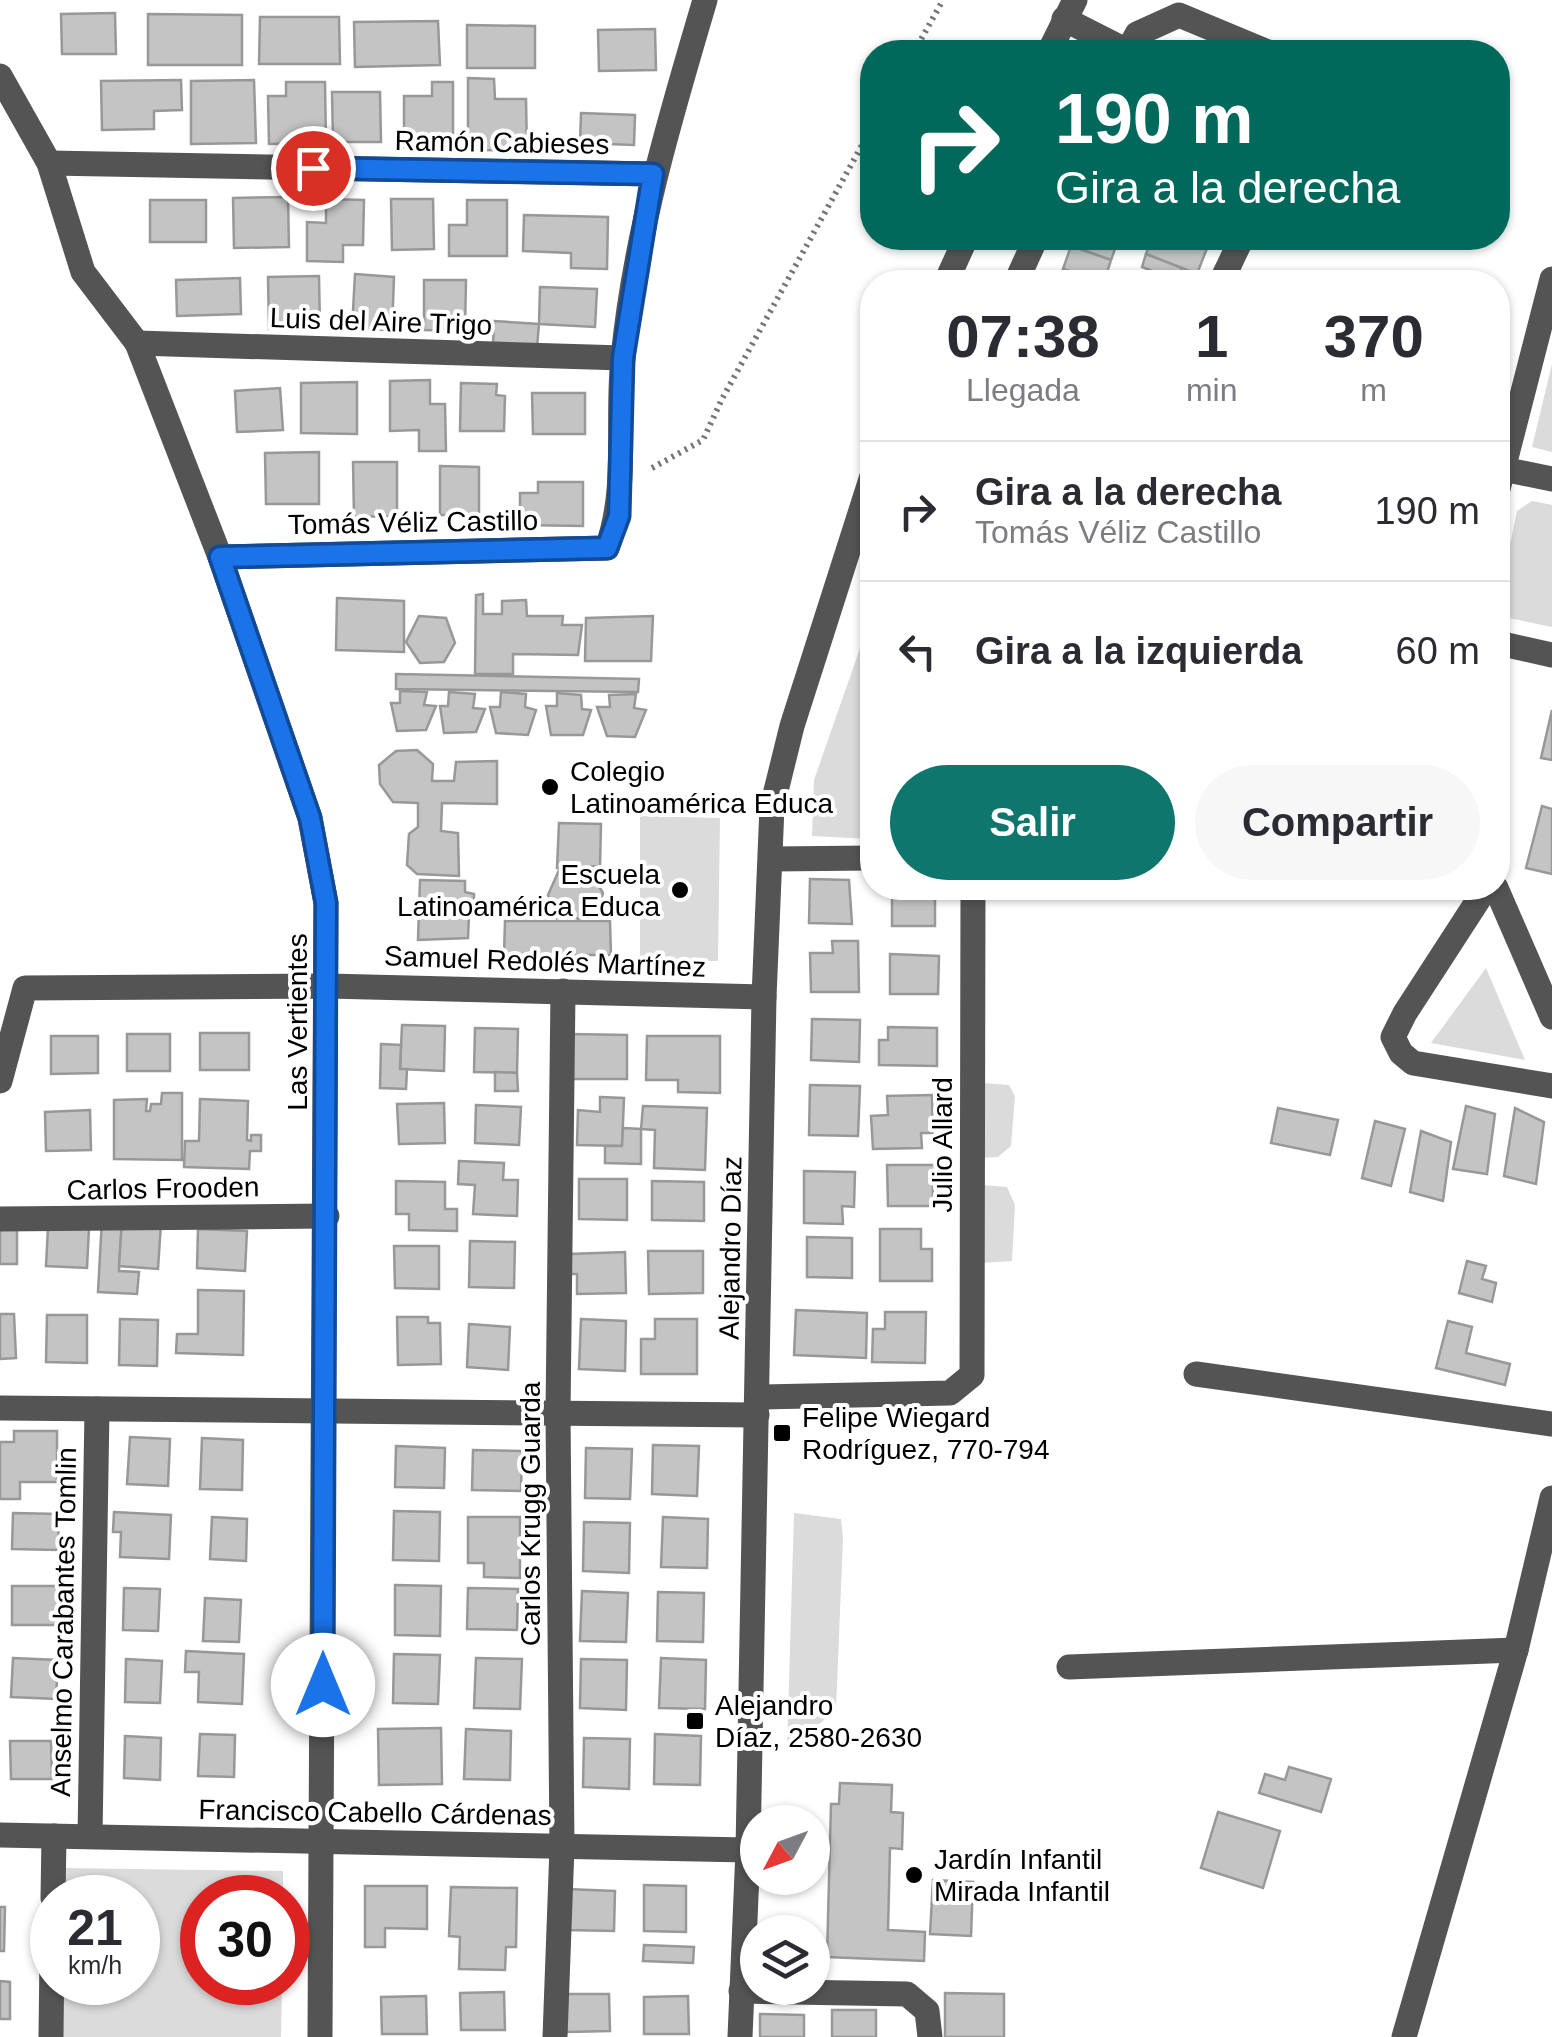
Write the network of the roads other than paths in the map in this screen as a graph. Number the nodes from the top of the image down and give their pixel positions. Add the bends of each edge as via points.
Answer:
1 (705, 0) edge
2 (1070, 10) edge
3 (1056, 40) edge
4 (1111, 40) edge
5 (1134, 40) edge
6 (1239, 40) edge
7 (0, 76) edge
8 (49, 163) junction
9 (653, 174) junction
10 (1552, 279) edge
11 (137, 343) junction
12 (623, 358) junction
13 (1510, 441) edge
14 (1510, 479) edge
15 (1552, 480) edge
16 (860, 514) edge
17 (220, 557) junction
18 (1510, 646) edge
19 (1552, 655) edge
20 (772, 858) junction
21 (860, 858) edge
22 (973, 900) edge
23 (1478, 900) edge
24 (1501, 900) edge
25 (328, 986) junction
26 (563, 991) junction
27 (764, 997) junction
28 (1552, 1016) edge
29 (0, 1082) edge
30 (1552, 1086) edge
31 (326, 1216) junction
32 (0, 1219) edge
33 (1196, 1374) dead end
34 (757, 1406) junction
35 (0, 1408) edge
36 (98, 1409) junction
37 (325, 1411) junction
38 (558, 1413) junction
39 (1552, 1424) edge
40 (1552, 1498) edge
41 (1516, 1650) junction
42 (1069, 1667) dead end
43 (749, 1805) edge
44 (0, 1834) edge
45 (54, 1836) junction
46 (90, 1836) junction
47 (321, 1841) junction
48 (562, 1846) junction
49 (740, 1850) edge
50 (53, 1875) edge
51 (830, 1993) edge
52 (52, 2005) edge
53 (740, 2005) edge
54 (52, 2037) edge
55 (320, 2037) edge
56 (555, 2037) edge
57 (740, 2037) edge
58 (930, 2037) edge
59 (1404, 2037) edge

1 - 9 street
2 - 3 street
2 - 4 street
5 - 6 street via 1179,15
7 - 8 street, Las Vertientes
8 - 9 street, Ramón Cabieses
8 - 11 street, Las Vertientes via 83,272
9 - 12 street
10 - 13 street
11 - 12 street, Luis del Aire Trigo
11 - 17 street, Las Vertientes
12 - 17 street, Tomás Véliz Castillo via 619,516 607,548
14 - 15 street
16 - 20 street, Alejandro Díaz via 792,726 772,807
17 - 25 street, Las Vertientes via 310,818 326,903
18 - 19 street
20 - 21 street
20 - 27 street, Alejandro Díaz
22 - 34 street, Julio Allard via 972,1375 950,1393
23 - 30 street via 1393,1037 1412,1063
24 - 28 street
25 - 26 street, Samuel Redolés Martínez
25 - 29 street, Samuel Redolés Martínez via 24,988
25 - 31 street, Las Vertientes
26 - 27 street, Samuel Redolés Martínez
26 - 38 street, Carlos Krugg Guarda
27 - 34 street, Alejandro Díaz
31 - 32 street, Carlos Frooden
31 - 37 street, Las Vertientes
33 - 39 street
34 - 38 street
34 - 43 street, Alejandro Díaz
35 - 36 street
36 - 37 street
36 - 46 street, Anselmo Carabantes Tomlin
37 - 38 street
37 - 47 street, Las Vertientes
38 - 48 street, Carlos Krugg Guarda
40 - 41 street
41 - 42 street
41 - 59 street
44 - 45 street, Francisco Cabello Cárdenas
45 - 46 street, Francisco Cabello Cárdenas
45 - 50 street, Anselmo Carabantes Tomlin
46 - 47 street, Francisco Cabello Cárdenas
47 - 48 street, Francisco Cabello Cárdenas
47 - 55 street, Las Vertientes
48 - 49 street, Francisco Cabello Cárdenas
48 - 56 street, Carlos Krugg Guarda
51 - 58 street via 907,1994 927,2011
52 - 54 street
53 - 57 street, Alejandro Díaz

